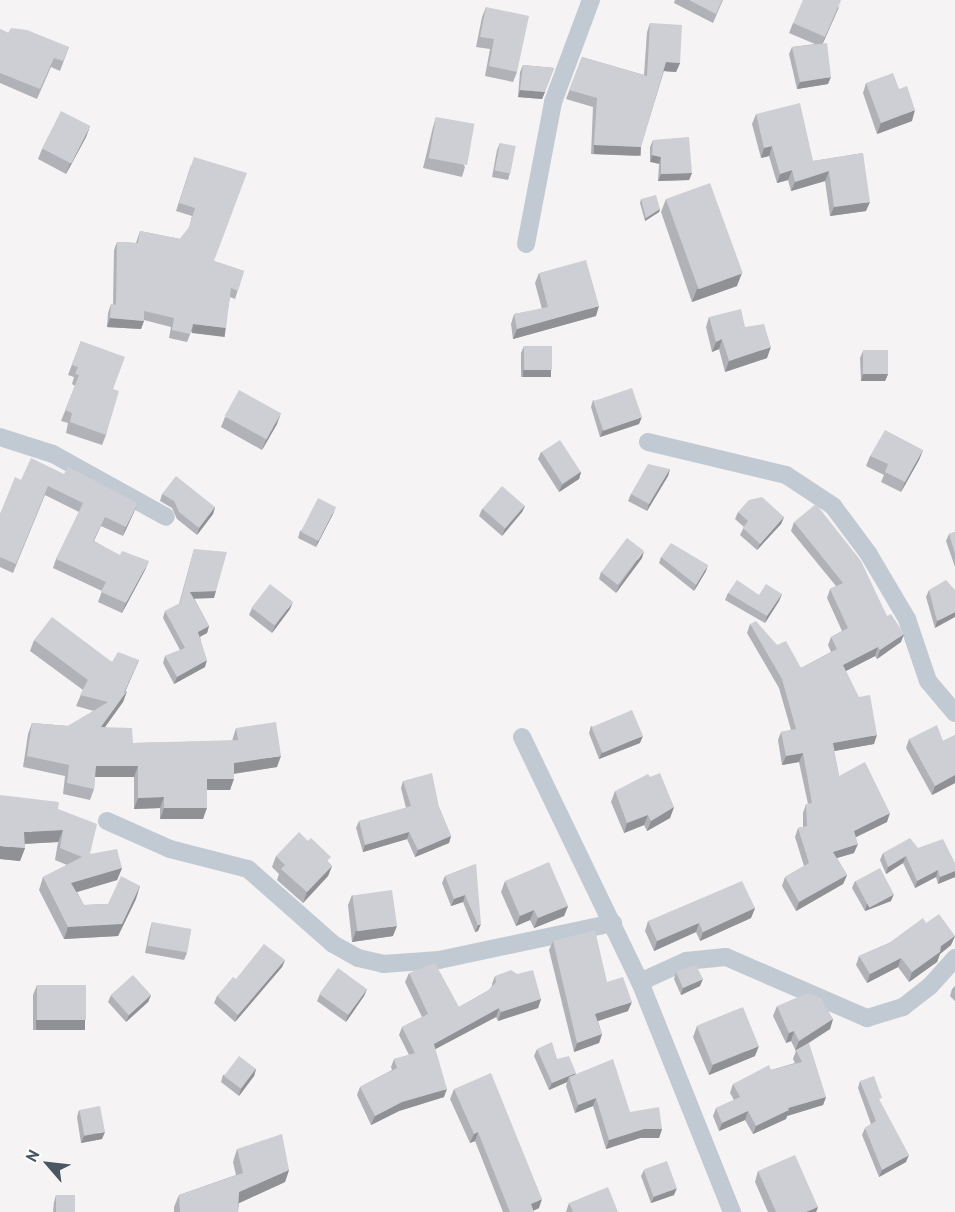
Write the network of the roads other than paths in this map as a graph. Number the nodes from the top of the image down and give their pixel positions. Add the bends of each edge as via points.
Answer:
1 (591, 0) edge
2 (526, 244) dead end
3 (0, 437) edge
4 (648, 442) dead end
5 (166, 517) dead end
6 (955, 713) edge
7 (522, 737) dead end
8 (107, 821) dead end
9 (613, 923) junction
10 (955, 958) edge
11 (640, 982) junction
12 (732, 1212) edge

1 - 2 street via 553,102
3 - 5 street via 52,454
4 - 6 street via 786,475 833,506 907,619 928,681
7 - 9 street
8 - 9 street via 170,849 248,869 333,944 358,958 383,964 439,960
9 - 11 street
10 - 11 street via 930,986 903,1006 867,1018 726,957 686,961
11 - 12 street

